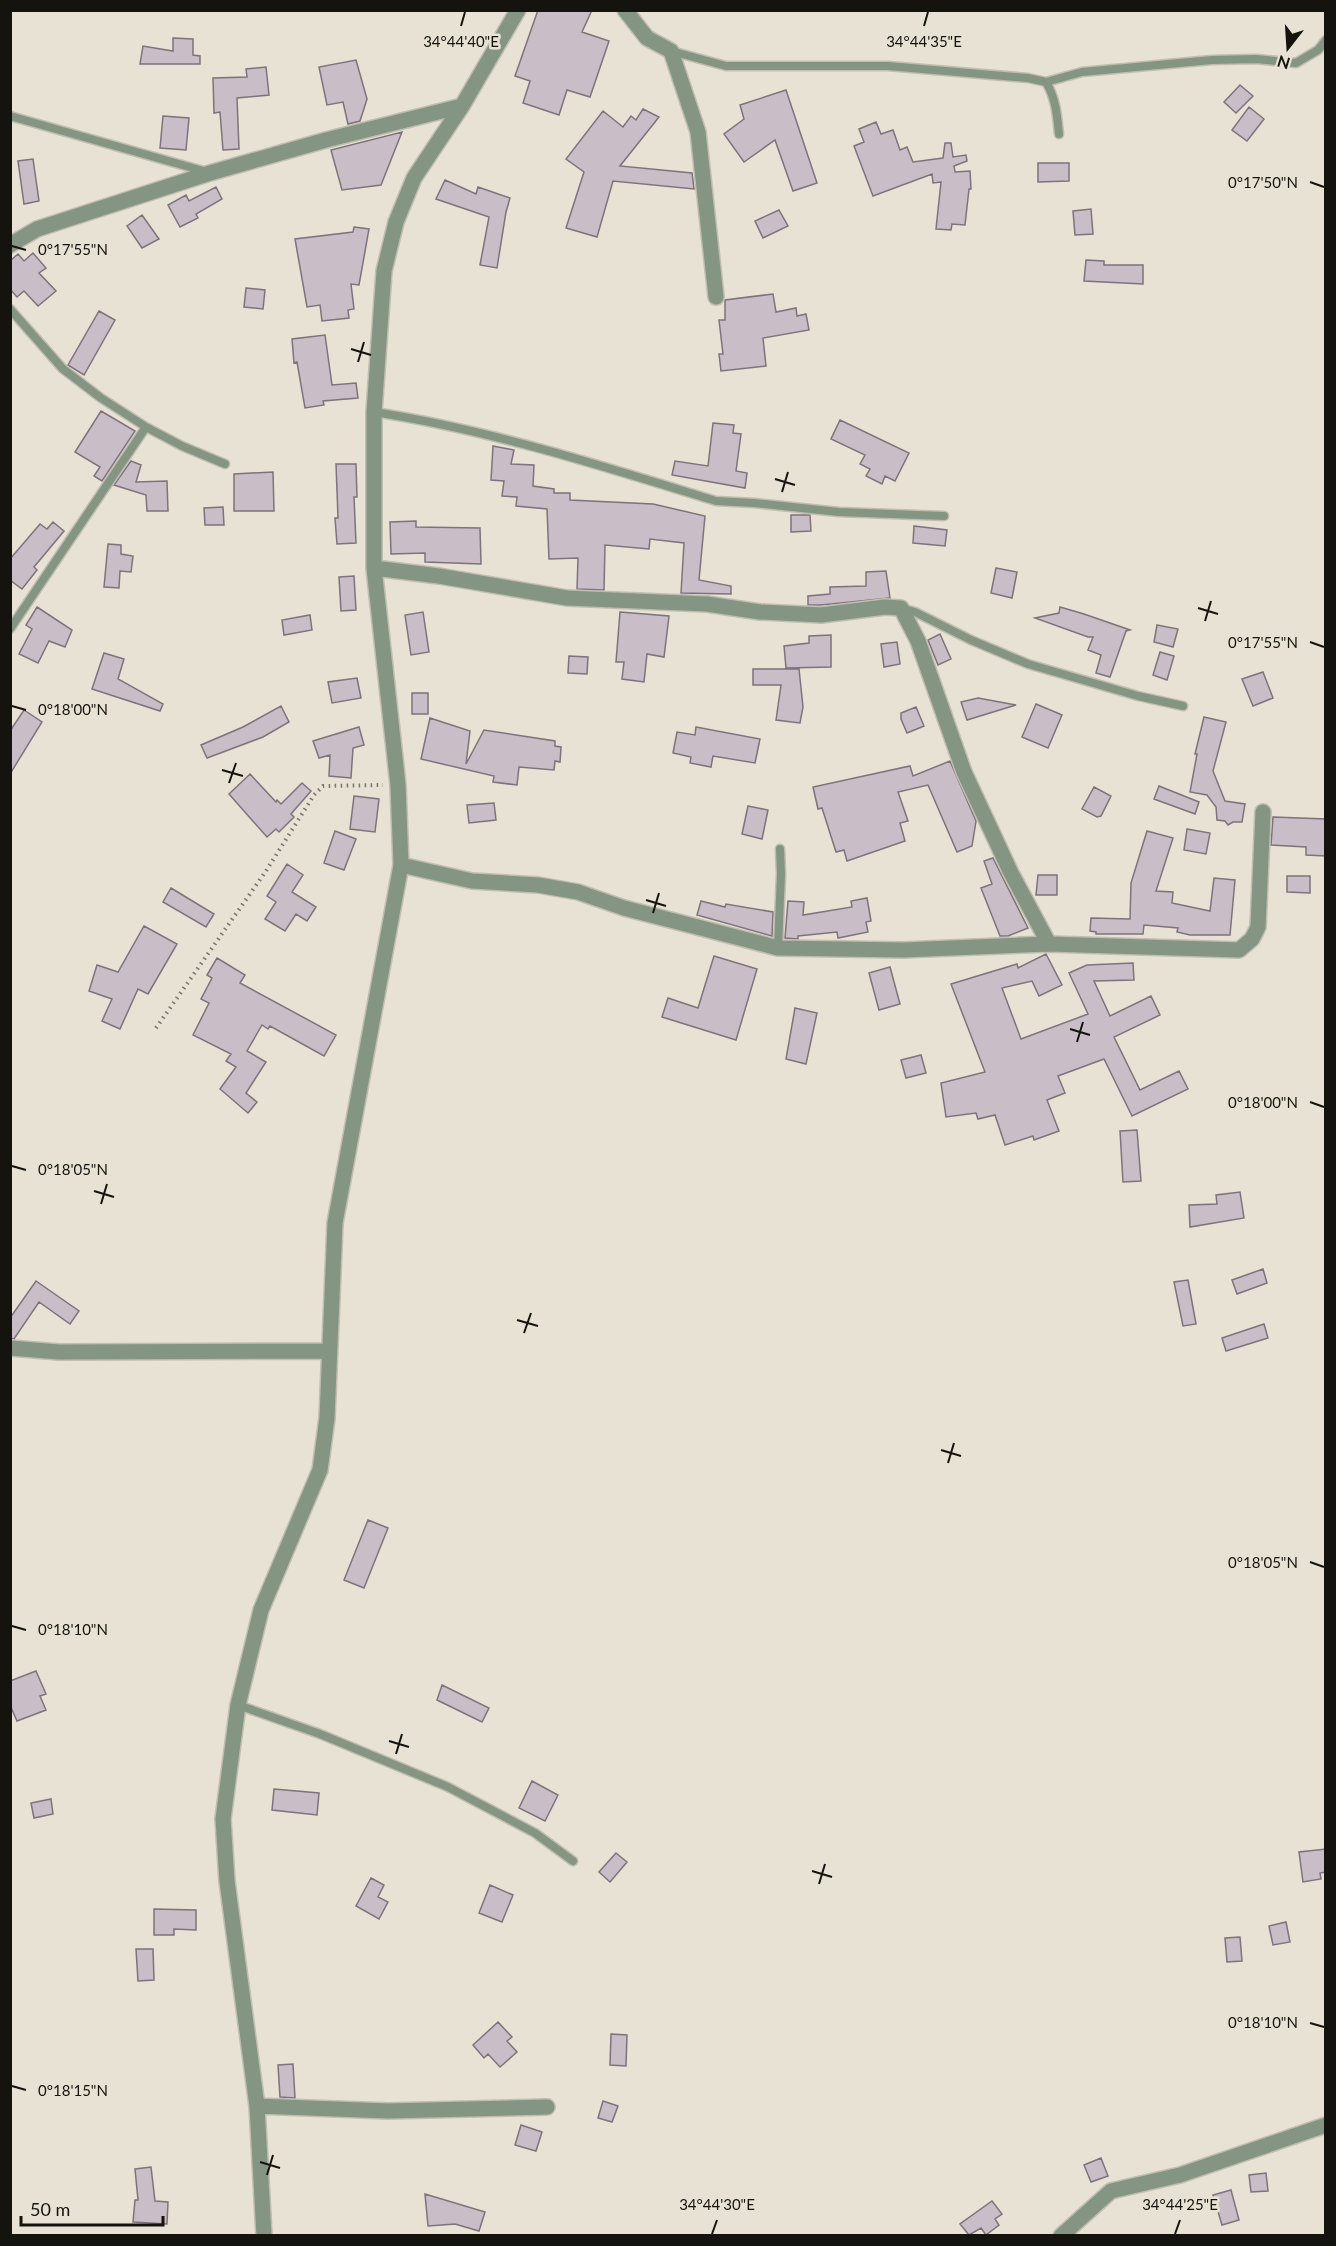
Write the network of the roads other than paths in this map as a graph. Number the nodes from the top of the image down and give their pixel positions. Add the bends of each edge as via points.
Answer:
1 (518, 10) edge
2 (625, 10) edge
3 (1326, 40) edge
4 (671, 51) junction
5 (1046, 82) junction
6 (462, 106) junction
7 (10, 116) edge
8 (1059, 134) dead end
9 (210, 173) junction
10 (10, 245) edge
11 (716, 297) dead end
12 (10, 309) edge
13 (374, 412) junction
14 (146, 427) junction
15 (225, 464) dead end
16 (944, 516) dead end
17 (374, 568) junction
18 (901, 608) junction
19 (10, 629) edge
20 (1183, 706) dead end
21 (1263, 812) dead end
22 (780, 849) dead end
23 (402, 864) junction
24 (1049, 944) junction
25 (778, 948) junction
26 (10, 1348) edge
27 (329, 1351) junction
28 (238, 1705) junction
29 (573, 1861) dead end
30 (256, 2106) junction
31 (547, 2107) dead end
32 (1326, 2124) edge
33 (264, 2235) edge
34 (1061, 2235) edge

1 - 6 street
2 - 4 street via 648,38
3 - 5 lane via 1318,50 1296,63 1212,60 1082,72
4 - 5 lane via 726,66 888,66
4 - 11 street via 698,132
5 - 8 lane via 1057,109
6 - 9 street
6 - 13 street via 414,178 396,222 384,271
7 - 9 lane
9 - 10 street via 37,229
12 - 14 lane via 63,369
13 - 16 lane via 495,436 716,501
13 - 17 street
14 - 15 lane
14 - 19 lane
17 - 18 street via 567,598 707,604 821,615
17 - 23 street via 398,785
18 - 20 lane via 1028,664
18 - 24 street via 918,641 964,772
21 - 24 street via 1258,927 1252,939 1239,950
22 - 25 lane
23 - 25 street via 472,880 578,892 624,908
23 - 27 street via 335,1223
24 - 25 street via 903,950
26 - 27 street via 60,1352
27 - 28 street via 327,1418 320,1470 261,1610
28 - 29 lane via 448,1787 535,1833
28 - 30 street via 223,1819 227,1881
30 - 31 street via 388,2111
30 - 33 street
32 - 34 street via 1180,2175 1111,2191

